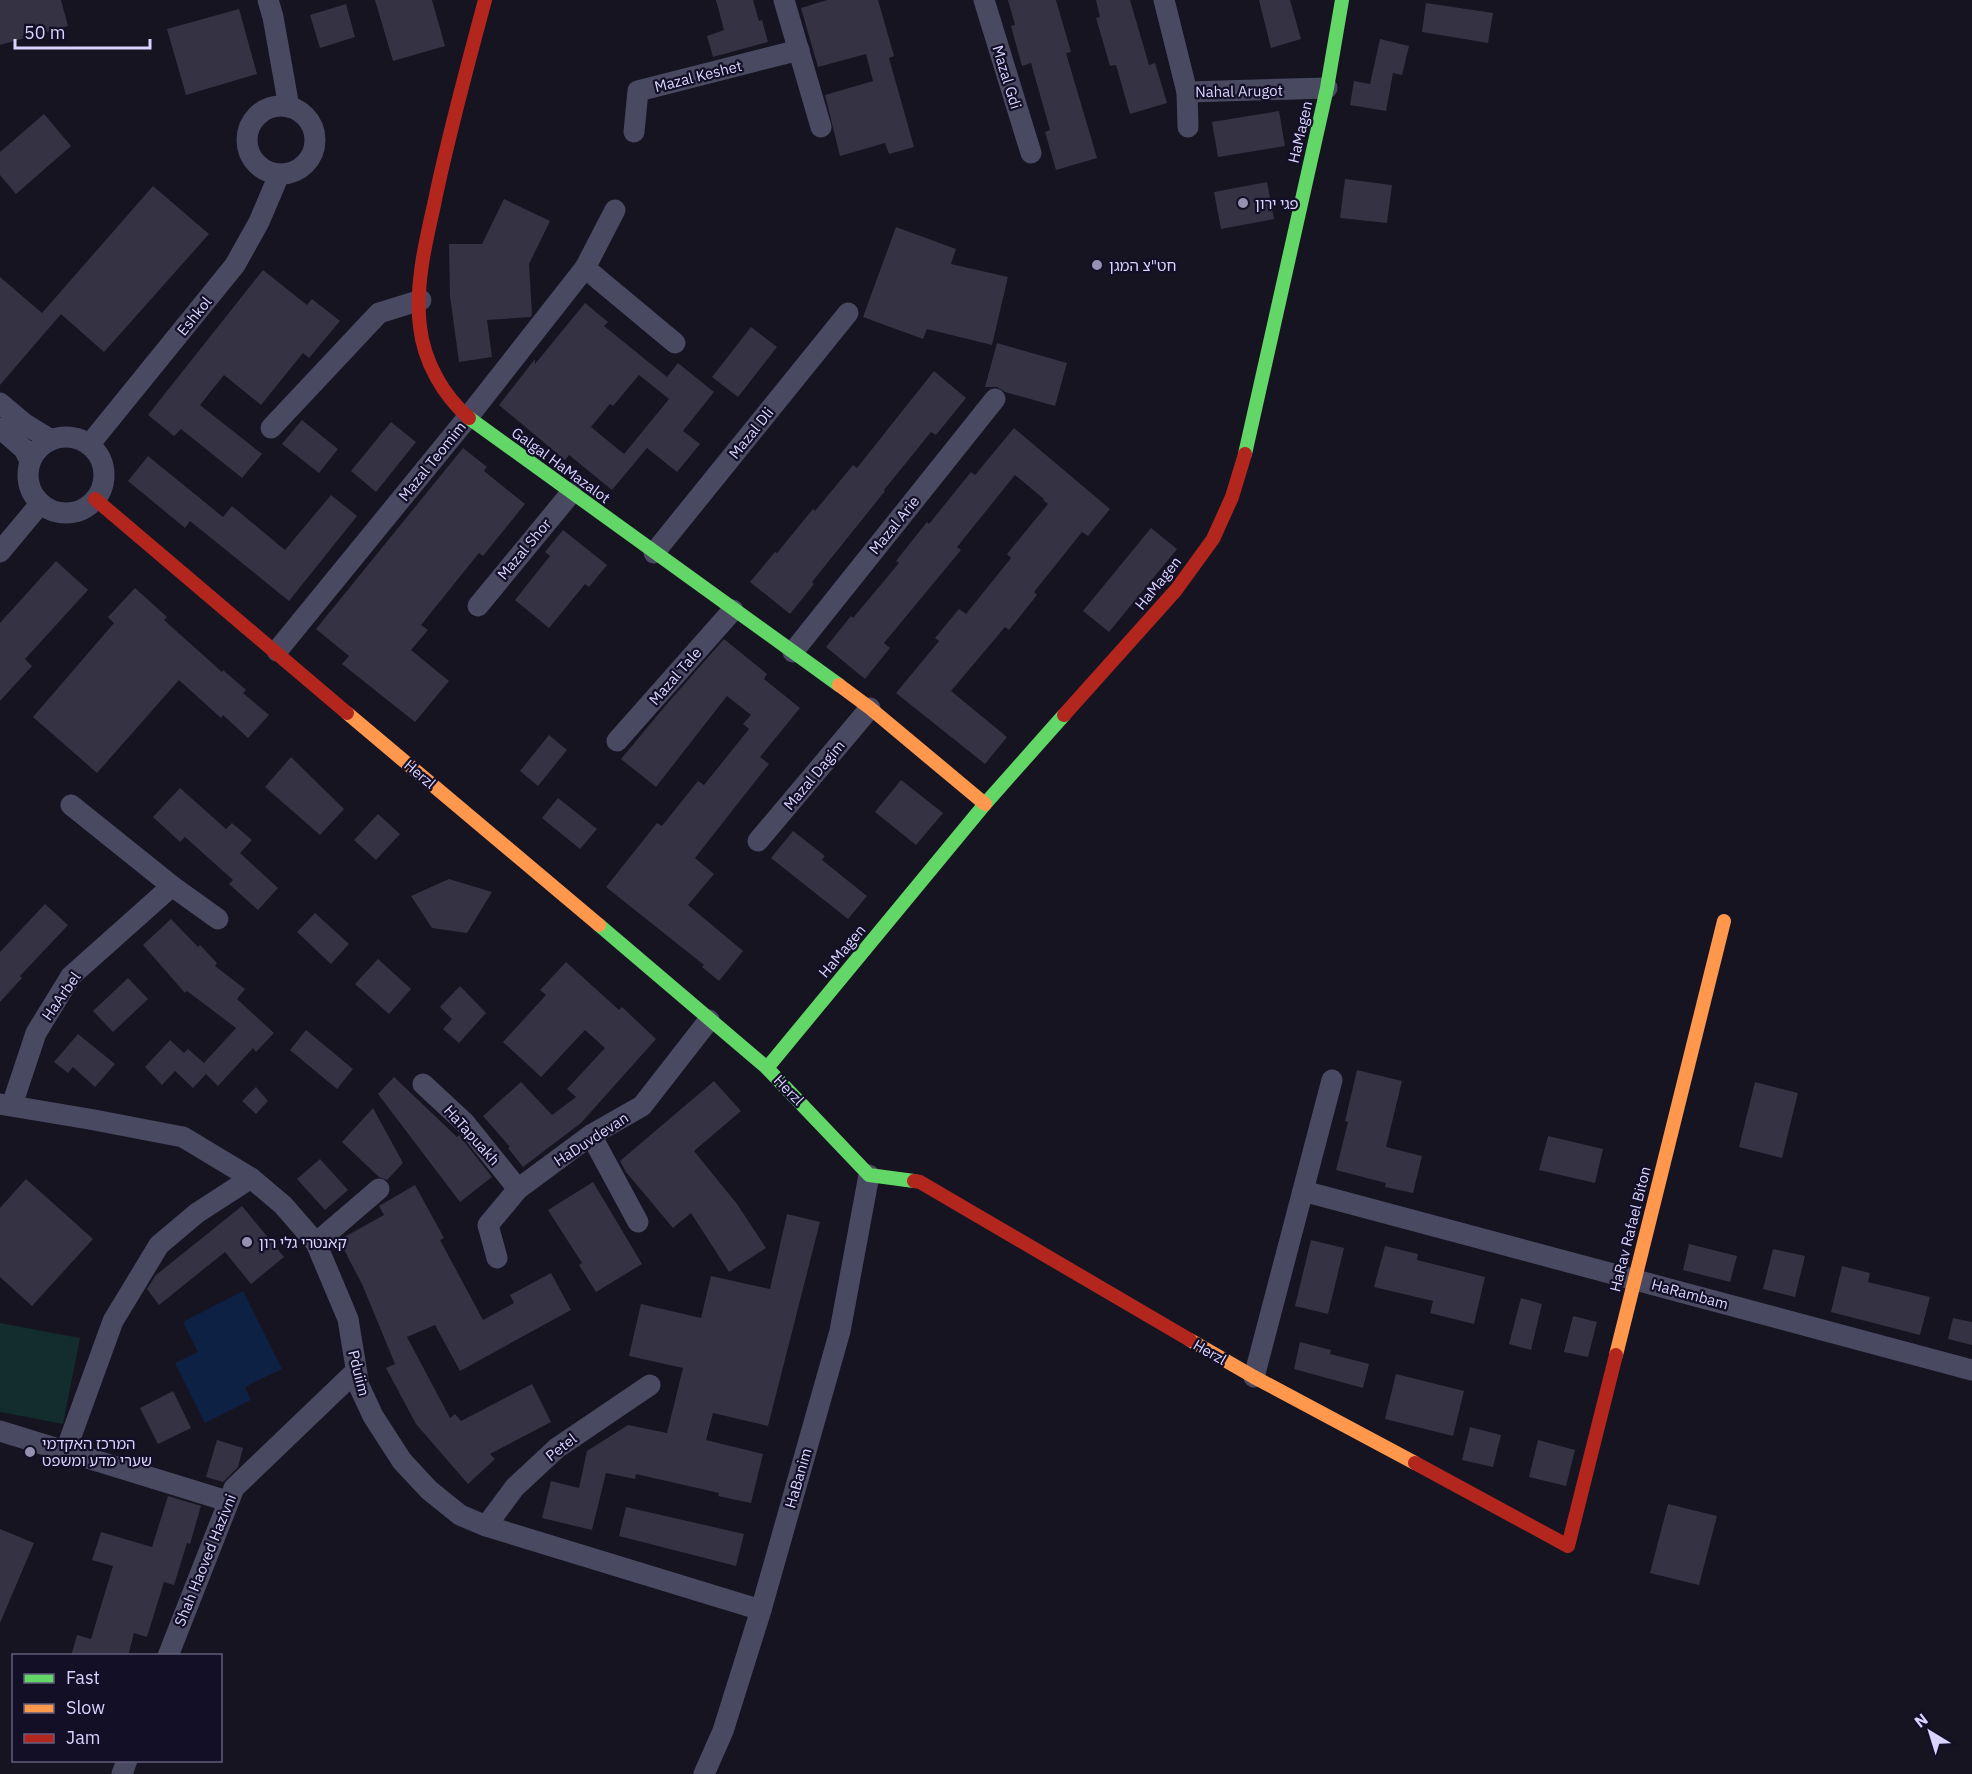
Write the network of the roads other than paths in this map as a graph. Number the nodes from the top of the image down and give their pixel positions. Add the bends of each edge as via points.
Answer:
1 (268, 0) edge
2 (485, 0) edge
3 (784, 0) edge
4 (984, 0) edge
5 (1164, 0) edge
6 (1342, 0) edge
7 (799, 50) junction
8 (1327, 88) junction
9 (1187, 92) junction
10 (289, 107) junction
11 (821, 127) dead end
12 (1188, 127) dead end
13 (634, 132) dead end
14 (1031, 153) dead end
15 (279, 175) junction
16 (615, 210) dead end
17 (585, 268) junction
18 (421, 300) junction
19 (848, 313) dead end
20 (675, 343) dead end
21 (995, 399) dead end
22 (0, 403) edge
23 (468, 417) junction
24 (0, 428) edge
25 (271, 428) dead end
26 (51, 440) junction
27 (89, 444) junction
28 (30, 461) junction
29 (571, 493) junction
30 (95, 499) junction
31 (40, 504) junction
32 (0, 552) edge
33 (654, 553) junction
34 (478, 606) dead end
35 (733, 610) junction
36 (277, 651) junction
37 (793, 652) junction
38 (870, 708) junction
39 (617, 741) dead end
40 (985, 804) junction
41 (71, 805) dead end
42 (758, 841) dead end
43 (172, 886) junction
44 (218, 919) dead end
45 (1724, 921) dead end
46 (710, 1020) junction
47 (767, 1068) junction
48 (1332, 1080) dead end
49 (423, 1084) dead end
50 (6, 1105) edge
51 (591, 1135) junction
52 (869, 1175) junction
53 (250, 1178) junction
54 (379, 1189) dead end
55 (518, 1189) junction
56 (1303, 1191) junction
57 (638, 1222) dead end
58 (316, 1244) junction
59 (497, 1258) dead end
60 (1635, 1279) junction
61 (1972, 1370) edge
62 (356, 1371) junction
63 (1254, 1377) junction
64 (650, 1385) dead end
65 (0, 1431) edge
66 (66, 1450) junction
67 (227, 1501) junction
68 (486, 1526) junction
69 (1568, 1546) joint
70 (761, 1610) junction
71 (169, 1654) edge
72 (704, 1774) edge

1 - 10 street
2 - 18 street, Galgal HaMazalot via 442,162 421,268
3 - 7 street
4 - 14 street, Mazal Gdi
5 - 9 street, Nahal Arugot
6 - 8 street, HaMagen
7 - 11 street
7 - 13 street, Mazal Keshet via 638,91
8 - 9 street, Nahal Arugot
8 - 40 street, HaMagen via 1250,437 1232,497 1213,539 1176,590
9 - 12 street, Nahal Arugot
10 - 15 street via 304,114 311,124 315,145 312,157 303,167
10 - 15 street via 278,106 257,115 246,138 252,161 262,170
15 - 27 street, Eshkol via 235,264
16 - 17 street, Mazal Teomim
17 - 20 street
17 - 23 street, Mazal Teomim
18 - 23 street, Galgal HaMazalot via 420,327 429,360 452,403
18 - 25 street via 379,313
19 - 33 street, Mazal Dli
21 - 37 street, Mazal Arie
22 - 26 street
23 - 29 street, Galgal HaMazalot
23 - 36 street, Mazal Teomim
24 - 28 street via 24,449
26 - 27 street via 77,438
26 - 28 street
27 - 30 street via 101,461 104,474
28 - 31 street via 29,487
29 - 33 street, Galgal HaMazalot
29 - 34 street, Mazal Shor
30 - 31 street via 77,512 64,514
30 - 36 street, Herzl
31 - 32 street
33 - 35 street, Galgal HaMazalot
35 - 37 street, Galgal HaMazalot
35 - 39 street, Mazal Tale
36 - 46 street, Herzl
37 - 38 street, Galgal HaMazalot
38 - 40 street, Galgal HaMazalot
38 - 42 street, Mazal Dagim
40 - 47 street, HaMagen
41 - 43 street
43 - 44 street
43 - 50 street, HaArbel via 71,976 36,1033
45 - 60 street, HaRav Rafael Biton
46 - 47 street, Herzl
46 - 51 street, HaDuvdevan via 642,1106
47 - 52 street, Herzl
48 - 56 street
49 - 55 street, HaTapuakh via 465,1123
50 - 53 street, Pduiim via 183,1137
51 - 55 street, HaDuvdevan
51 - 57 street
52 - 63 street, Herzl via 920,1182
52 - 70 street, HaBanim via 840,1331
53 - 58 street, Pduiim via 283,1205
53 - 66 street via 197,1213 159,1245 113,1321
54 - 58 street
55 - 59 street, HaDuvdevan via 488,1225
56 - 60 street, HaRambam
56 - 63 street
58 - 62 street, Pduiim via 348,1319
60 - 61 street, HaRambam
60 - 69 street, HaRav Rafael Biton
62 - 67 street, Shah Haoved Hazivni via 234,1488
62 - 68 street, Pduiim via 373,1416 402,1461 460,1515
63 - 69 street, Herzl
64 - 68 street, Petel via 557,1448 515,1487
65 - 66 street
66 - 67 street
67 - 71 street, Shah Haoved Hazivni
68 - 70 street, Pduiim
70 - 72 street, HaBanim via 723,1731

